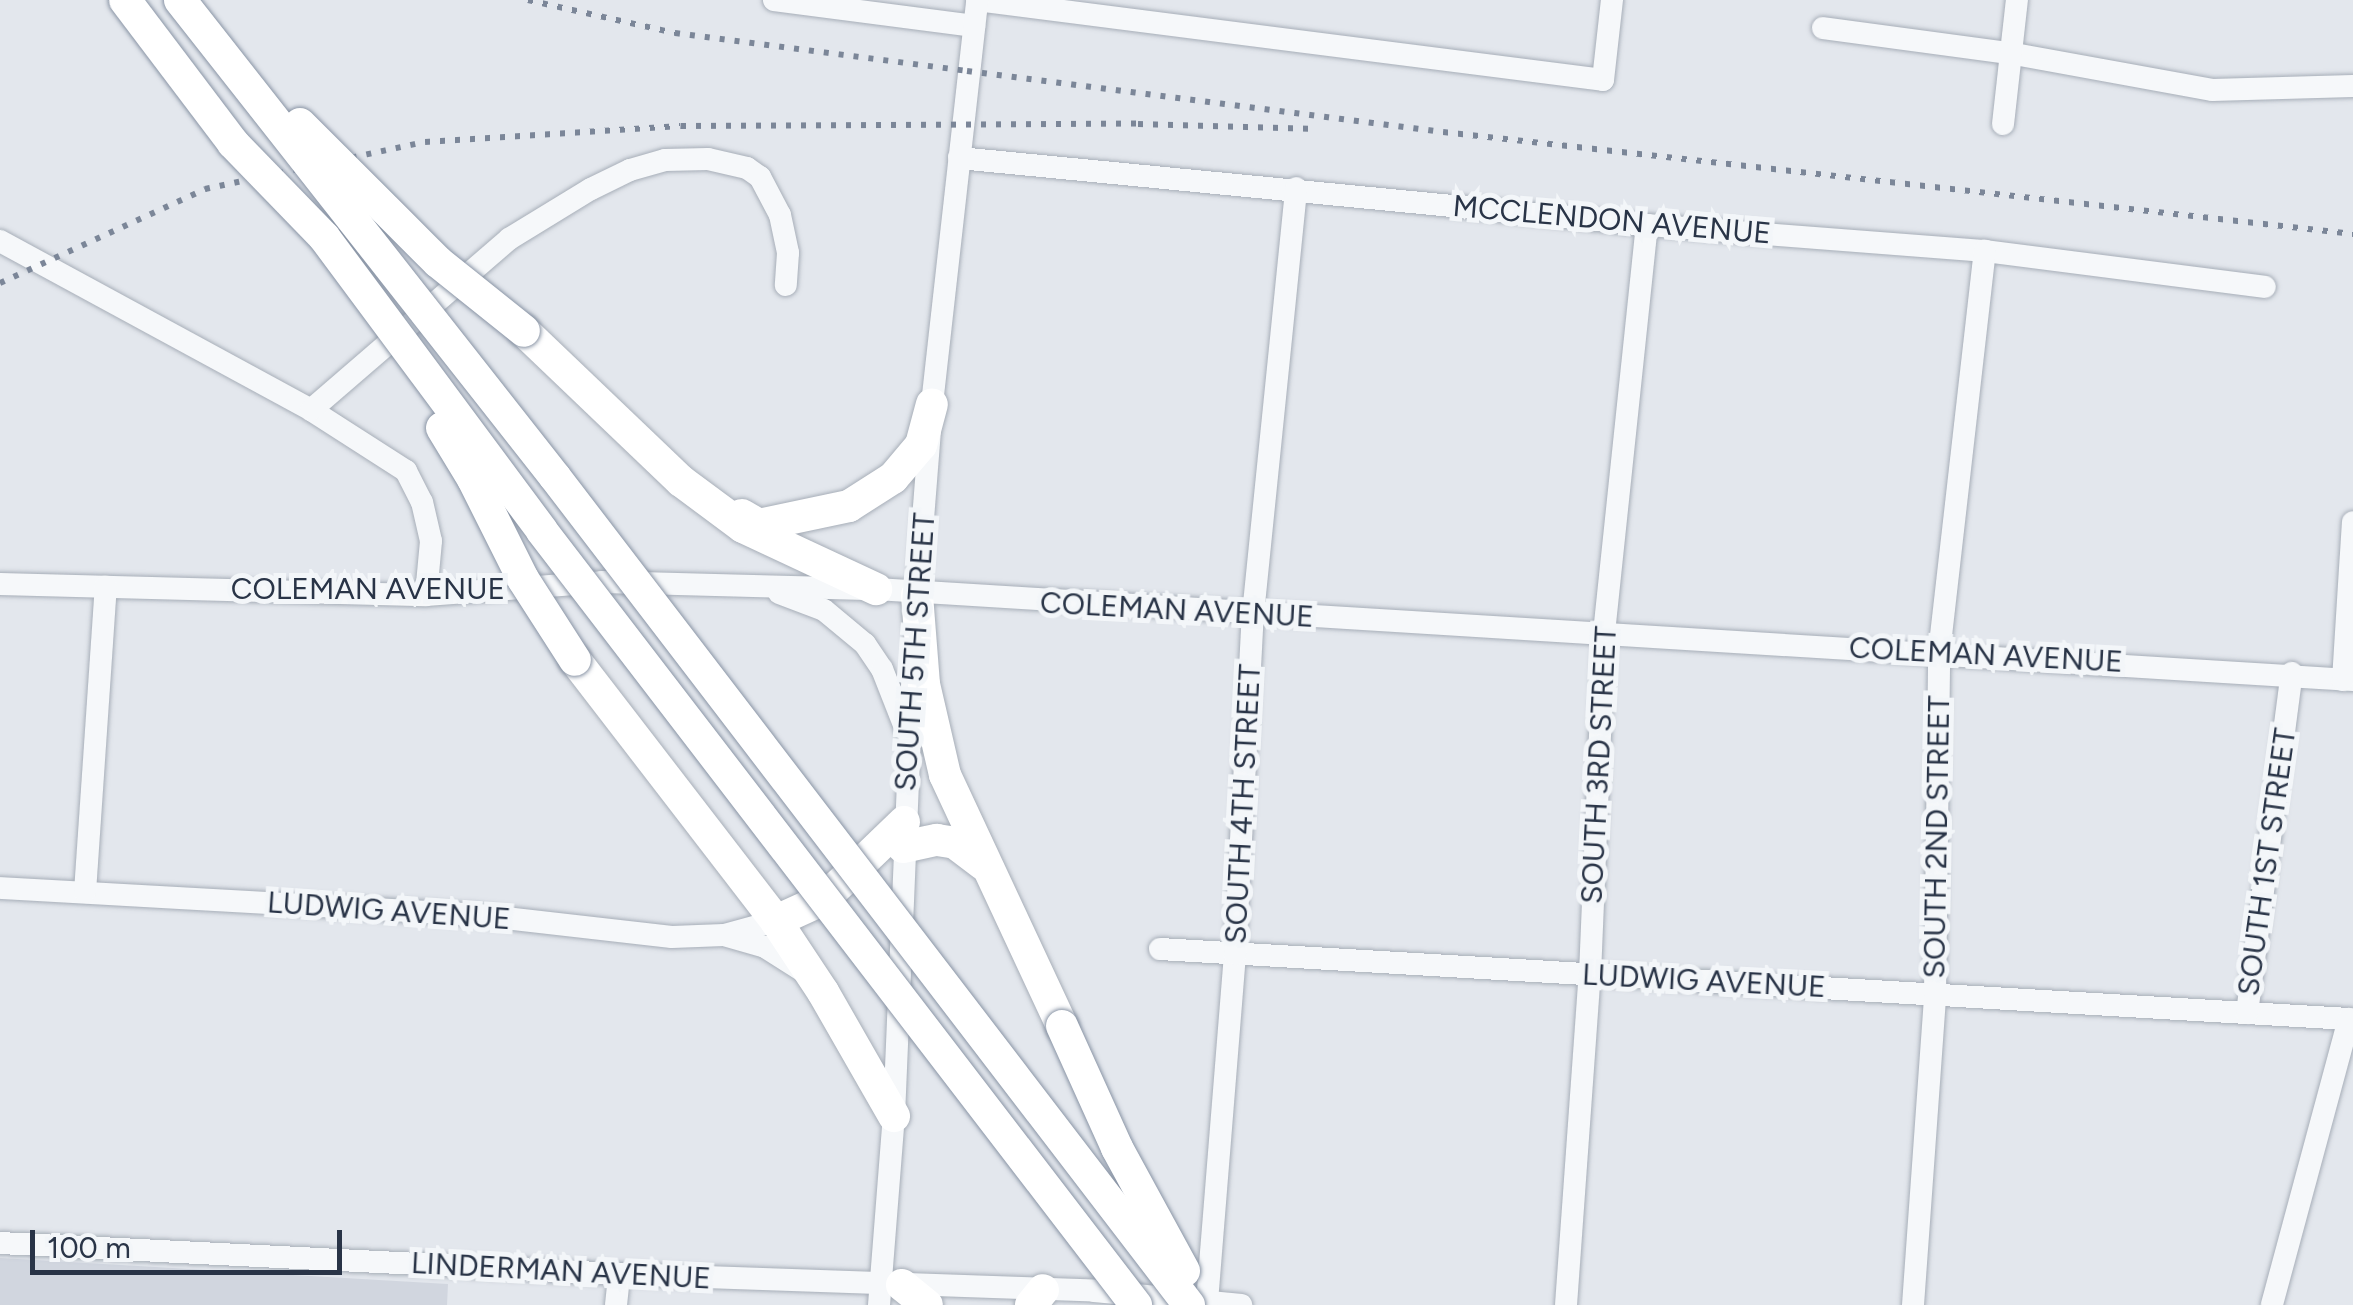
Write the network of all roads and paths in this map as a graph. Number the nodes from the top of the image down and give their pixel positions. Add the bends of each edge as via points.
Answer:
1 (125, 0) edge
2 (774, 0) edge
3 (976, 0) edge
4 (1612, 0) edge
5 (2016, 0) edge
6 (188, 10) edge
7 (974, 26) junction
8 (1823, 28) dead end
9 (2009, 53) junction
10 (2353, 86) edge
11 (2004, 124) dead end
12 (959, 158) junction
13 (1296, 188) junction
14 (1647, 225) junction
15 (324, 237) junction
16 (0, 241) edge
17 (1985, 252) junction
18 (786, 285) dead end
19 (2265, 287) dead end
20 (932, 404) junction
21 (311, 410) junction
22 (681, 482) junction
23 (2353, 522) edge
24 (0, 584) edge
25 (762, 586) junction
26 (106, 587) junction
27 (876, 590) junction
28 (426, 595) junction
29 (917, 595) junction
30 (1252, 614) junction
31 (1604, 632) junction
32 (1939, 653) junction
33 (2292, 673) junction
34 (2348, 680) edge
35 (909, 738) junction
36 (904, 834) junction
37 (987, 868) junction
38 (0, 888) edge
39 (85, 892) junction
40 (776, 922) junction
41 (724, 935) junction
42 (1160, 949) dead end
43 (1235, 954) junction
44 (1590, 974) junction
45 (812, 976) junction
46 (1935, 995) junction
47 (2247, 1013) junction
48 (894, 1116) junction
49 (0, 1243) edge
50 (619, 1274) junction
51 (897, 1295) edge
52 (1037, 1298) edge
53 (1200, 1304) edge
54 (616, 1305) edge
55 (1136, 1305) edge
56 (1241, 1305) edge
57 (1566, 1305) edge
58 (1913, 1305) edge
59 (2272, 1305) edge

1 - 15 highway, bridge via 233,143
2 - 7 street
3 - 4 street via 1603,80
3 - 7 street, SOUTH 5TH STREET
5 - 9 street
6 - 22 highway, bridge via 438,262 524,331
6 - 53 highway, bridge
7 - 12 street, SOUTH 5TH STREET
8 - 9 street
9 - 10 street via 2212,90
9 - 11 street
12 - 13 street, MCCLENDON AVENUE
12 - 20 street, SOUTH 5TH STREET
13 - 14 street, MCCLENDON AVENUE
13 - 30 street, SOUTH 4TH STREET
14 - 17 street, MCCLENDON AVENUE
14 - 31 street, SOUTH 3RD STREET
15 - 40 highway, bridge via 575,660
15 - 55 highway, bridge
16 - 21 street
17 - 19 street, MCCLENDON AVENUE
17 - 32 street, SOUTH 2ND STREET
18 - 21 street via 780,215 760,177 708,159 665,160 591,189 509,239
20 - 22 highway via 921,445 894,478 849,506 759,525
20 - 29 street, SOUTH 5TH STREET
21 - 28 street via 406,471 431,541
22 - 27 highway via 743,527
23 - 34 street
24 - 26 street, COLEMAN AVENUE
25 - 27 street, COLEMAN AVENUE
25 - 28 street, COLEMAN AVENUE via 602,582
25 - 35 street via 824,610 856,635 882,669
26 - 28 street, COLEMAN AVENUE
26 - 39 street
27 - 29 street, COLEMAN AVENUE
29 - 30 street, COLEMAN AVENUE
29 - 35 street, SOUTH 5TH STREET
29 - 37 highway via 924,684 945,775
30 - 31 street, COLEMAN AVENUE
30 - 43 street, SOUTH 4TH STREET
31 - 32 street, COLEMAN AVENUE
31 - 44 street, SOUTH 3RD STREET
32 - 33 street, COLEMAN AVENUE
32 - 46 street, SOUTH 2ND STREET
33 - 34 street, COLEMAN AVENUE
33 - 47 street, SOUTH 1ST STREET
35 - 36 street, SOUTH 5TH STREET
36 - 37 highway via 955,842
36 - 40 highway via 824,898
36 - 48 street, SOUTH 5TH STREET
37 - 53 highway, bridge via 1117,1148
38 - 39 street, LUDWIG AVENUE
39 - 41 street, LUDWIG AVENUE via 470,914 672,937
40 - 41 street, LUDWIG AVENUE
40 - 45 highway
41 - 45 street via 766,948
42 - 43 street, LUDWIG AVENUE
43 - 44 street, LUDWIG AVENUE
43 - 53 street, SOUTH 4TH STREET
44 - 46 street, LUDWIG AVENUE
44 - 57 street, SOUTH 3RD STREET
45 - 48 highway
46 - 47 street, LUDWIG AVENUE
46 - 58 street, SOUTH 2ND STREET
47 - 59 street, SOUTH 1ST STREET via 2349,1019
48 - 51 street, SOUTH 5TH STREET
49 - 50 street, LINDERMAN AVENUE
50 - 51 street, LINDERMAN AVENUE
50 - 54 street
51 - 52 street, LINDERMAN AVENUE
52 - 53 street, LINDERMAN AVENUE
53 - 56 street, LINDERMAN AVENUE

